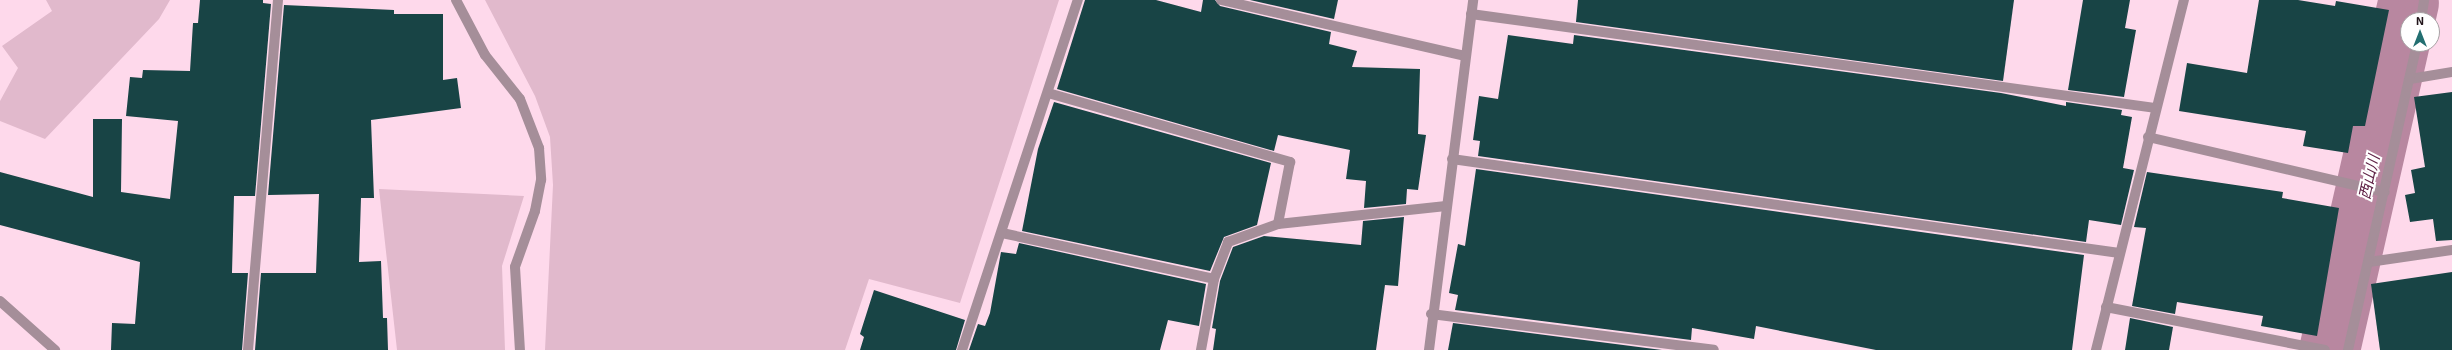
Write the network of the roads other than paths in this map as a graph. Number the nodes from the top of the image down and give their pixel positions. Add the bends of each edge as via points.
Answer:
1 (278, 0) edge
2 (456, 0) edge
3 (1078, 0) edge
4 (1221, 0) edge
5 (1473, 0) edge
6 (2184, 0) edge
7 (2424, 0) edge
8 (2422, 12) edge
9 (1471, 14) junction
10 (2415, 52) edge
11 (1466, 56) junction
12 (2452, 72) edge
13 (2410, 79) junction
14 (1048, 94) junction
15 (2155, 108) junction
16 (2148, 137) junction
17 (1452, 159) junction
18 (2385, 192) junction
19 (1446, 206) junction
20 (1278, 224) junction
21 (1002, 232) junction
22 (2452, 250) edge
23 (2119, 253) junction
24 (2369, 262) junction
25 (1214, 279) junction
26 (0, 301) edge
27 (2106, 307) junction
28 (1431, 314) junction
29 (55, 350) edge
30 (248, 350) edge
31 (520, 350) edge
32 (962, 350) edge
33 (1201, 350) edge
34 (1429, 350) edge
35 (1714, 350) edge
36 (2096, 350) edge
37 (2325, 350) edge
38 (2348, 350) edge

1 - 30 street
2 - 31 street via 485,55 520,99 539,148 541,180 535,211 515,267
3 - 14 street
4 - 11 street
5 - 9 street
6 - 15 street
7 - 8 street
9 - 11 street
9 - 15 street
10 - 13 street
11 - 17 street
12 - 13 street
13 - 18 street
14 - 20 street via 1290,162
14 - 21 street
15 - 16 street
16 - 18 street
16 - 23 street
17 - 19 street
17 - 23 street
18 - 24 street
19 - 20 street
19 - 28 street
20 - 25 street via 1228,242
21 - 25 street
21 - 32 street
22 - 24 street
23 - 27 street
24 - 38 street
25 - 33 street
26 - 29 street
27 - 36 street
27 - 37 street
28 - 34 street
28 - 35 street

